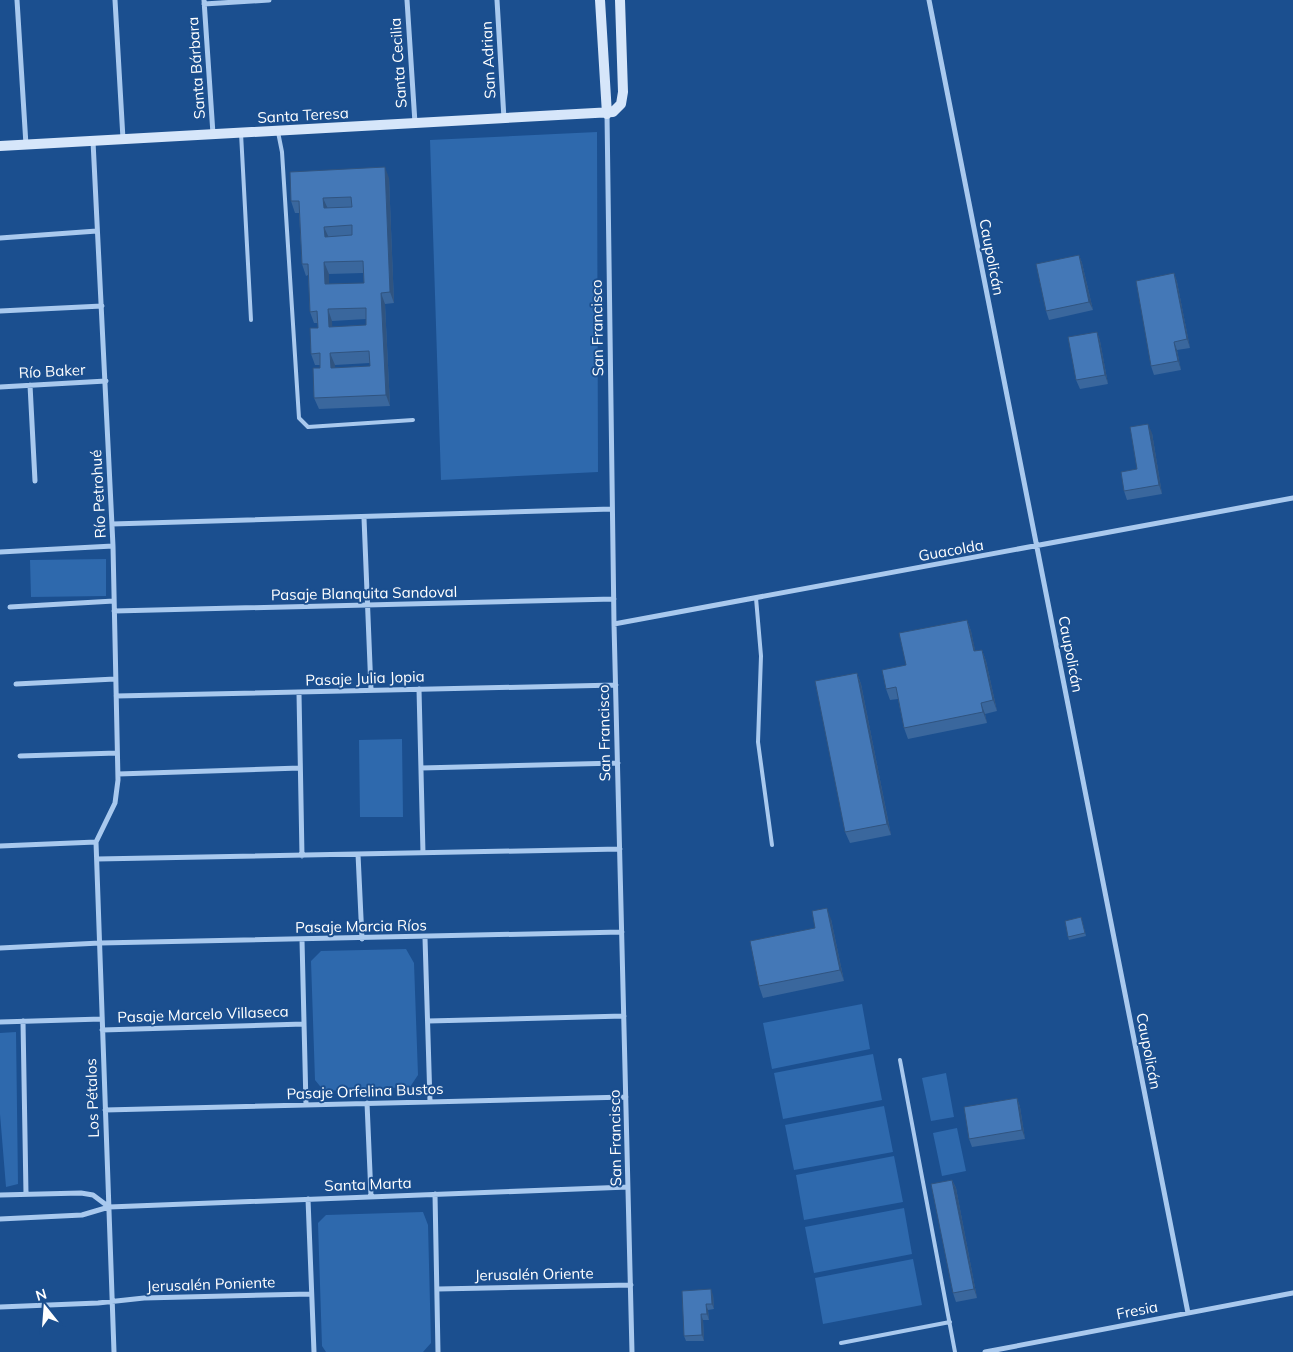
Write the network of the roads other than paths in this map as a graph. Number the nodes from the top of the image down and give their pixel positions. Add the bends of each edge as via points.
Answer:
1 (17, 0) edge
2 (115, 0) edge
3 (269, 0) edge
4 (407, 0) edge
5 (497, 0) edge
6 (600, 0) edge
7 (620, 0) edge
8 (929, 0) edge
9 (204, 2) edge
10 (607, 114) junction
11 (504, 119) junction
12 (415, 124) junction
13 (278, 131) junction
14 (241, 133) junction
15 (213, 135) junction
16 (123, 139) junction
17 (92, 141) junction
18 (26, 144) junction
19 (0, 146) edge
20 (98, 231) junction
21 (0, 238) edge
22 (102, 306) junction
23 (0, 311) edge
24 (252, 320) dead end
25 (106, 381) junction
26 (30, 385) junction
27 (0, 387) edge
28 (413, 420) dead end
29 (35, 481) dead end
30 (1293, 498) edge
31 (612, 509) junction
32 (364, 518) junction
33 (112, 524) junction
34 (113, 546) junction
35 (1037, 547) junction
36 (0, 552) edge
37 (756, 598) junction
38 (614, 599) junction
39 (114, 601) junction
40 (368, 605) junction
41 (10, 606) dead end
42 (114, 611) junction
43 (614, 624) junction
44 (115, 679) junction
45 (16, 684) dead end
46 (616, 684) junction
47 (419, 689) junction
48 (371, 690) junction
49 (299, 693) junction
50 (116, 696) junction
51 (117, 753) junction
52 (20, 756) dead end
53 (618, 763) junction
54 (300, 768) junction
55 (421, 768) junction
56 (118, 774) junction
57 (96, 842) junction
58 (772, 845) dead end
59 (0, 846) edge
60 (620, 849) junction
61 (423, 853) junction
62 (358, 854) junction
63 (302, 856) junction
64 (97, 860) junction
65 (622, 932) junction
66 (425, 938) junction
67 (362, 939) junction
68 (302, 940) junction
69 (100, 944) junction
70 (0, 948) edge
71 (624, 1016) junction
72 (102, 1019) junction
73 (23, 1021) junction
74 (428, 1021) junction
75 (0, 1022) edge
76 (304, 1024) junction
77 (102, 1030) junction
78 (900, 1060) dead end
79 (626, 1097) junction
80 (430, 1102) junction
81 (367, 1103) junction
82 (306, 1105) junction
83 (105, 1110) junction
84 (628, 1187) junction
85 (26, 1194) junction
86 (435, 1194) junction
87 (0, 1195) edge
88 (371, 1196) junction
89 (308, 1199) junction
90 (109, 1207) junction
91 (0, 1219) edge
92 (631, 1284) junction
93 (438, 1289) junction
94 (1293, 1293) edge
95 (311, 1294) junction
96 (113, 1302) junction
97 (0, 1307) edge
98 (1188, 1313) junction
99 (950, 1322) junction
100 (841, 1343) dead end
101 (114, 1352) edge
102 (314, 1352) edge
103 (438, 1352) edge
104 (632, 1352) edge
105 (955, 1352) edge
106 (986, 1352) edge

1 - 18 street
2 - 16 street
3 - 9 street
4 - 12 street, Santa Cecilia
5 - 11 street, San Adrian
6 - 10 street
7 - 10 street via 623,99 618,109
8 - 35 street, Caupolicán
9 - 15 street, Santa Bárbara
10 - 11 street, Santa Teresa
10 - 31 street, San Francisco
11 - 12 street, Santa Teresa
12 - 13 street, Santa Teresa
13 - 14 street, Santa Teresa
13 - 28 lane via 299,418 308,427
14 - 15 street, Santa Teresa
14 - 24 lane
15 - 16 street, Santa Teresa
16 - 17 street, Santa Teresa
17 - 18 street, Santa Teresa
17 - 20 street, Río Petrohué
18 - 19 street, Santa Teresa
20 - 21 street
20 - 22 street, Río Petrohué
22 - 23 street
22 - 25 street, Río Petrohué
25 - 26 street, Río Baker
25 - 33 street, Río Petrohué
26 - 27 street, Río Baker
26 - 29 street
30 - 35 street, Guacolda
31 - 32 street
31 - 38 street, San Francisco
32 - 33 street
32 - 40 street
33 - 34 street, Río Petrohué
34 - 36 street
34 - 39 street, Río Petrohué
35 - 37 street, Guacolda
35 - 98 street, Caupolicán
37 - 43 street, Guacolda
37 - 58 lane via 761,656 758,742
38 - 40 street, Pasaje Blanquita Sandoval
38 - 43 street, San Francisco
39 - 41 street
39 - 42 street, Río Petrohué
40 - 42 street, Pasaje Blanquita Sandoval
40 - 48 street
42 - 44 street, Río Petrohué
43 - 46 street, San Francisco
44 - 45 street
44 - 50 street, Río Petrohué
46 - 47 street, Pasaje Julia Jopia
46 - 53 street, San Francisco
47 - 48 street, Pasaje Julia Jopia
47 - 55 street
48 - 49 street, Pasaje Julia Jopia
49 - 50 street, Pasaje Julia Jopia
49 - 54 street
50 - 51 street, Río Petrohué
51 - 52 street
51 - 56 street, Río Petrohué
53 - 55 street
53 - 60 street, San Francisco
54 - 56 street
54 - 63 street
55 - 61 street
56 - 57 street, Río Petrohué via 115,803
57 - 59 street
57 - 64 street, Los Pétalos
60 - 61 street
60 - 65 street, San Francisco
61 - 62 street
62 - 63 street
62 - 67 street
63 - 64 street
64 - 69 street, Los Pétalos
65 - 66 street, Pasaje Marcia Ríos
65 - 71 street, San Francisco
66 - 67 street, Pasaje Marcia Ríos
66 - 74 street
67 - 68 street, Pasaje Marcia Ríos
68 - 69 street, Pasaje Marcia Ríos
68 - 76 street
69 - 70 street, Pasaje Marcia Ríos
69 - 72 street, Los Pétalos
71 - 74 street
71 - 79 street, San Francisco
72 - 73 street
72 - 77 street, Los Pétalos
73 - 75 street
73 - 85 street
74 - 80 street
76 - 77 street, Pasaje Marcelo Villaseca
76 - 82 street
77 - 83 street, Los Pétalos
78 - 99 lane
79 - 80 street, Pasaje Orfelina Bustos
79 - 84 street, San Francisco
80 - 81 street, Pasaje Orfelina Bustos
81 - 82 street, Pasaje Orfelina Bustos
81 - 88 street
82 - 83 street, Pasaje Orfelina Bustos
83 - 90 street, Los Pétalos
84 - 86 street, Santa Marta
84 - 92 street, San Francisco
85 - 87 street
85 - 90 street via 93,1195
86 - 88 street, Santa Marta
86 - 93 street
88 - 89 street, Santa Marta
89 - 90 street, Santa Marta
89 - 95 street
90 - 91 street, Santa Marta via 82,1215
90 - 96 street, Los Pétalos
92 - 93 street, Jerusalén Oriente
92 - 104 street, San Francisco
93 - 103 street
94 - 98 street, Fresia
95 - 96 street, Jerusalén Poniente via 144,1298
95 - 102 street
96 - 97 street, Jerusalén Poniente
96 - 101 street, Los Pétalos
98 - 106 street, Fresia
99 - 100 lane
99 - 105 lane

